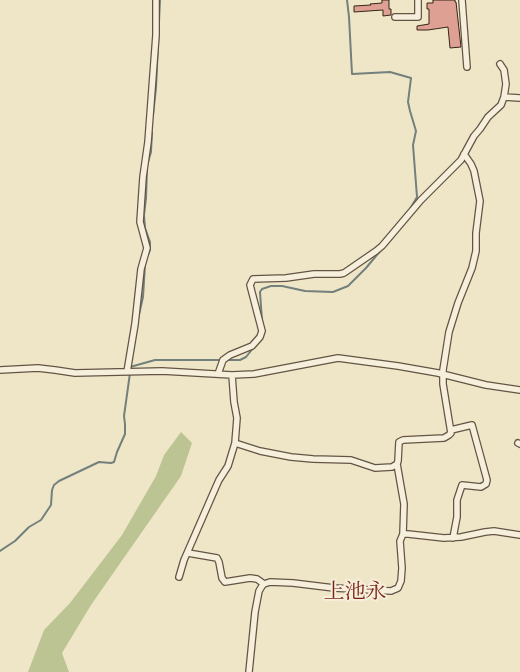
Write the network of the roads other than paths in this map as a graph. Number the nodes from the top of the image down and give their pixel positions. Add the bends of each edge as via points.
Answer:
1 (156, 0) edge
2 (418, 0) edge
3 (462, 0) edge
4 (395, 17) dead end
5 (500, 64) dead end
6 (467, 67) dead end
7 (504, 97) junction
8 (520, 98) edge
9 (464, 154) junction
10 (0, 370) edge
11 (127, 372) junction
12 (218, 374) junction
13 (443, 374) junction
14 (232, 375) junction
15 (520, 390) edge
16 (451, 430) junction
17 (235, 443) junction
18 (397, 464) junction
19 (403, 534) junction
20 (520, 535) edge
21 (453, 538) junction
22 (188, 553) junction
23 (179, 577) dead end
24 (264, 584) junction
25 (249, 672) edge

1 - 11 street via 156,35 140,222 147,248 141,269
2 - 4 street via 418,17
3 - 6 street
5 - 7 street via 506,84
7 - 8 street
7 - 9 street
9 - 12 street via 382,246 344,273 253,279 250,286 262,331 260,337 252,346 223,360
9 - 13 street via 474,171 480,201 476,251 449,332
10 - 11 street via 38,368 82,374
11 - 12 street
12 - 14 street
13 - 14 street via 338,358
13 - 15 street
13 - 16 street
14 - 17 street via 237,418
16 - 18 street via 450,435 444,438 401,441
16 - 21 street via 472,424 487,480 481,487 462,486 457,500
17 - 18 street via 291,457 351,460 375,468
17 - 22 street via 228,466
18 - 19 street via 404,504
19 - 21 street
19 - 24 street via 400,541 402,574 400,585 395,590
20 - 21 street via 485,532
22 - 23 street
22 - 24 street via 216,558 225,582 250,578
24 - 25 street via 259,591 255,612

